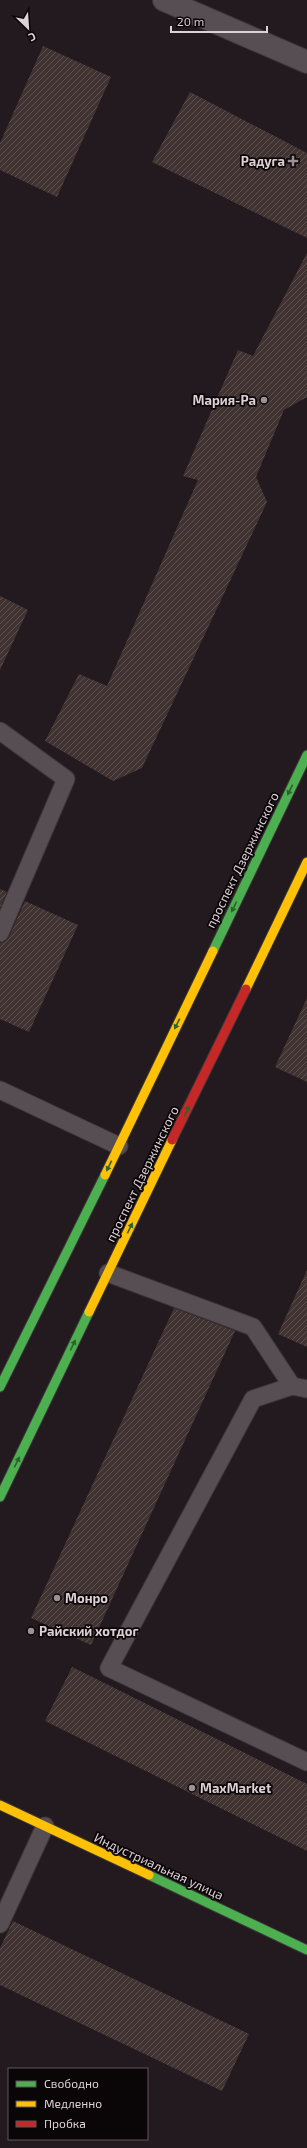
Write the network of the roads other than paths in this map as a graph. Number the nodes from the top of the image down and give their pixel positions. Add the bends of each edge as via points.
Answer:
1 (164, 0) edge
2 (307, 62) edge
3 (0, 731) edge
4 (307, 755) edge
5 (307, 862) edge
6 (0, 933) edge
7 (0, 1090) edge
8 (119, 1146) junction
9 (108, 1273) junction
10 (0, 1387) edge
11 (300, 1387) edge
12 (0, 1497) edge
13 (307, 1762) edge
14 (0, 1805) edge
15 (45, 1826) junction
16 (0, 1924) edge
17 (307, 1950) edge

1 - 2 street
3 - 6 lane via 66,779
4 -> 8 main road, проспект Дзержинского
9 -> 5 main road, проспект Дзержинского
7 - 8 lane
8 -> 10 main road, проспект Дзержинского
9 - 11 lane via 253,1327
12 -> 9 main road, проспект Дзержинского
11 - 13 lane via 253,1399 109,1668
14 - 15 main road, Индустриальная улица
15 - 16 lane
15 - 17 main road, Индустриальная улица

